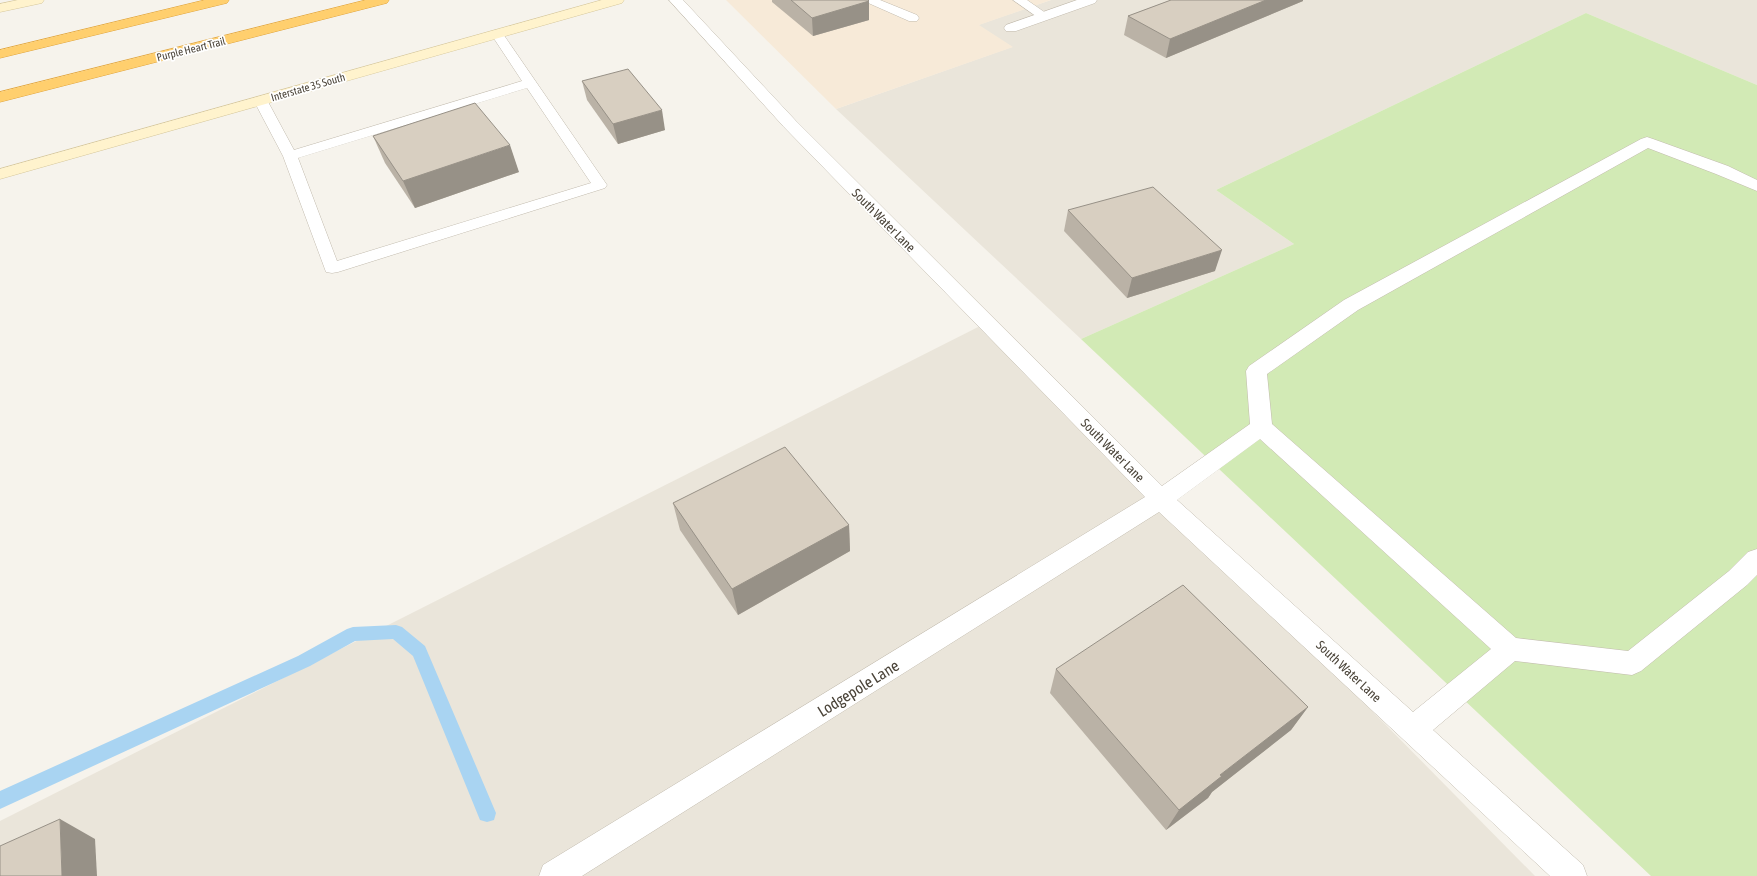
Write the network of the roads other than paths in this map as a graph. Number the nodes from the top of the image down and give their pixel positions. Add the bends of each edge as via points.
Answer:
1 (37, 0) edge
2 (222, 0) edge
3 (382, 0) edge
4 (617, 0) edge
5 (676, 0) edge
6 (870, 0) edge
7 (1019, 0) edge
8 (1090, 0) edge
9 (0, 8) edge
10 (1044, 16) junction
11 (913, 18) dead end
12 (1011, 28) dead end
13 (497, 34) junction
14 (0, 54) edge
15 (530, 83) junction
16 (0, 97) edge
17 (261, 101) junction
18 (290, 156) junction
19 (0, 174) edge
20 (1757, 186) edge
21 (1261, 427) junction
22 (1161, 499) junction
23 (1757, 559) edge
24 (1510, 649) junction
25 (1412, 730) junction
26 (554, 876) edge
27 (1572, 876) edge

1 - 9 main road
2 - 14 highway
3 - 16 highway, Purple Heart Trail
4 - 13 main road, Interstate 35 South
5 - 22 street, South Water Lane via 790,124
6 - 11 lane
7 - 10 lane
8 - 10 street
10 - 12 street
13 - 15 lane
13 - 17 main road, Interstate 35 South
15 - 18 lane
15 - 18 lane via 600,185 332,268
17 - 18 lane
17 - 19 main road, Interstate 35 South
20 - 21 street via 1646,142 1351,305 1256,371
21 - 22 street, Lodgepole Lane
21 - 24 street
22 - 25 street, South Water Lane
22 - 26 street, Lodgepole Lane
23 - 24 street via 1738,578 1632,663
24 - 25 street
25 - 27 street, South Water Lane

